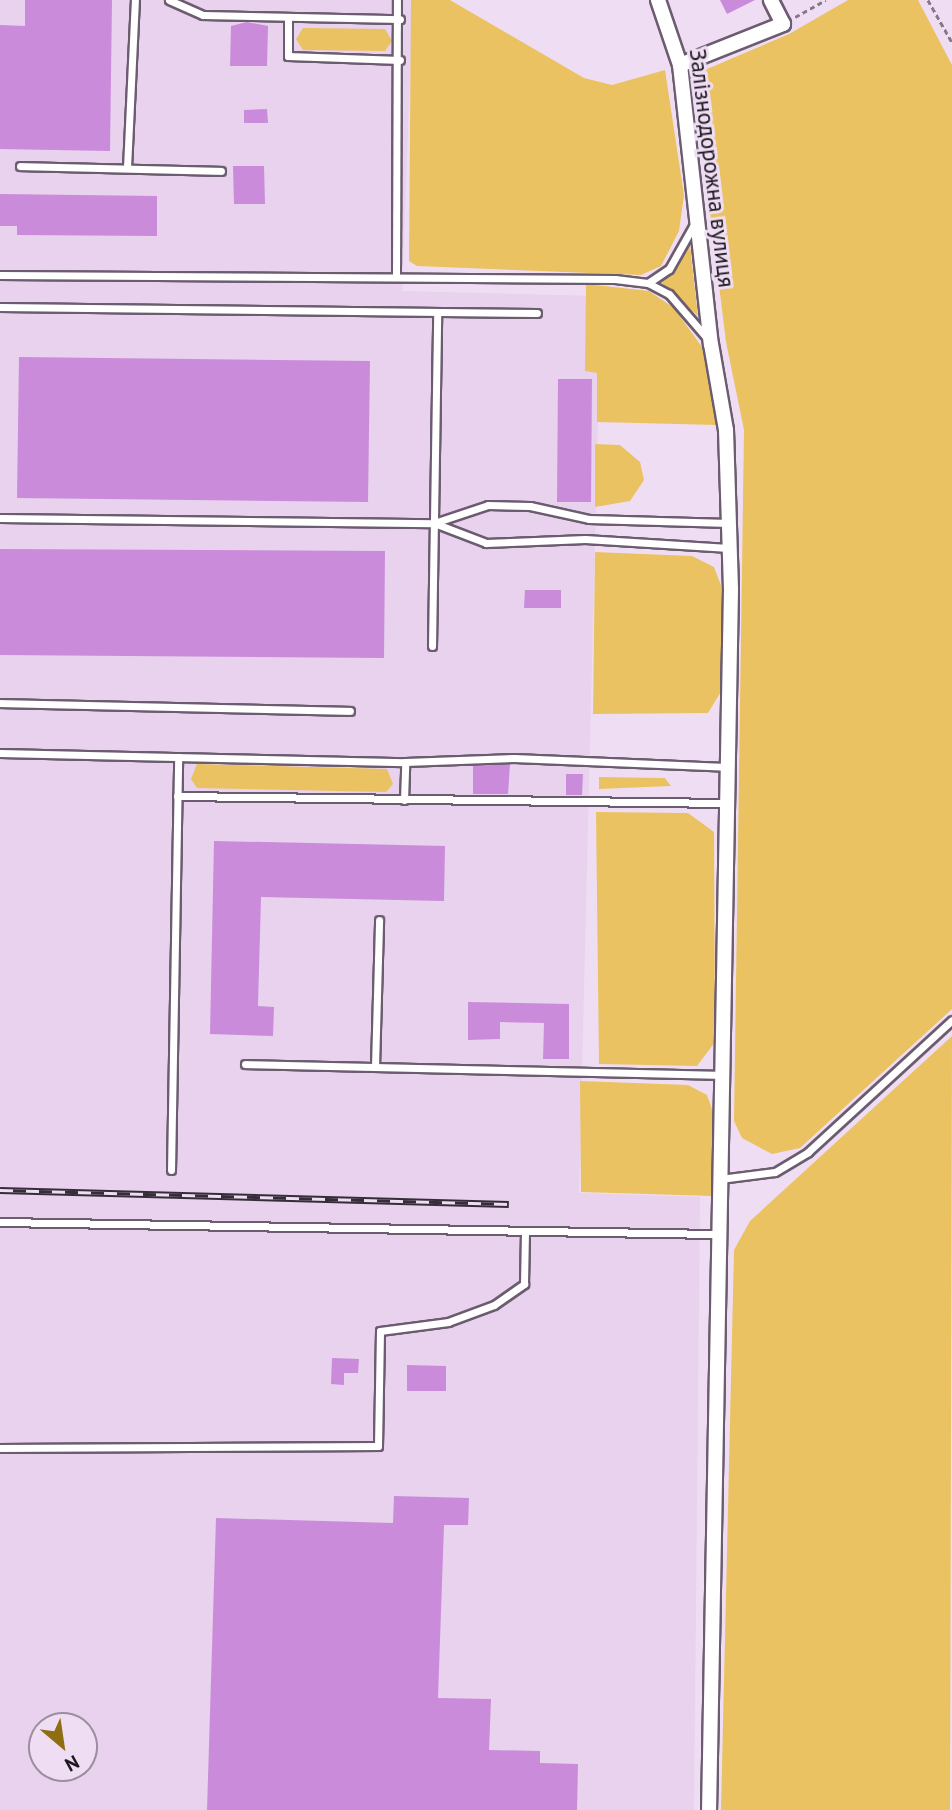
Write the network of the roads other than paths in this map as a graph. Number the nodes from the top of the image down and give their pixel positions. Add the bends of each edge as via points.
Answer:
1 (135, 0) edge
2 (170, 0) edge
3 (397, 0) edge
4 (659, 0) edge
5 (771, 0) edge
6 (288, 18) junction
7 (400, 19) junction
8 (400, 60) junction
9 (680, 65) junction
10 (20, 166) dead end
11 (127, 168) junction
12 (221, 172) dead end
13 (698, 219) junction
14 (0, 275) edge
15 (397, 275) junction
16 (648, 283) junction
17 (0, 307) edge
18 (437, 312) junction
19 (537, 313) dead end
20 (711, 344) junction
21 (0, 518) edge
22 (434, 523) junction
23 (729, 523) junction
24 (729, 548) junction
25 (432, 646) dead end
26 (0, 704) edge
27 (350, 711) dead end
28 (0, 753) edge
29 (178, 757) junction
30 (405, 762) junction
31 (726, 767) junction
32 (177, 796) junction
33 (404, 800) junction
34 (725, 803) junction
35 (379, 920) dead end
36 (952, 1020) edge
37 (245, 1064) dead end
38 (375, 1067) junction
39 (723, 1075) junction
40 (171, 1170) dead end
41 (720, 1179) junction
42 (0, 1222) edge
43 (524, 1231) junction
44 (718, 1234) junction
45 (0, 1448) edge
46 (709, 1810) edge

1 - 11 lane
2 - 6 lane via 203,15
3 - 7 lane
4 - 9 street, Залізнодорожна вулиця
5 - 9 street via 783,24
6 - 7 lane
6 - 8 lane via 288,57
7 - 8 lane
8 - 15 lane
9 - 13 street, Залізнодорожна вулиця
10 - 11 lane
11 - 12 lane
13 - 16 lane via 669,269
13 - 20 street, Залізнодорожна вулиця
14 - 15 lane
15 - 16 lane
16 - 20 lane via 683,306
17 - 18 lane
18 - 19 lane
18 - 22 lane
20 - 23 street, Залізнодорожна вулиця via 723,395
21 - 22 lane
22 - 23 lane via 488,505 530,506 589,519
22 - 24 lane via 486,543 585,539
22 - 25 lane
23 - 24 street, Залізнодорожна вулиця
24 - 31 street, Залізнодорожна вулиця
26 - 27 lane
28 - 29 lane
29 - 30 lane
29 - 32 lane
30 - 31 lane via 514,758
30 - 33 lane
31 - 34 street, Залізнодорожна вулиця
32 - 33 lane
32 - 40 lane
33 - 34 lane
34 - 39 street, Залізнодорожна вулиця
35 - 38 lane
36 - 41 lane via 791,1163 759,1177
37 - 38 lane
38 - 39 lane
39 - 41 street, Залізнодорожна вулиця
41 - 44 street, Залізнодорожна вулиця
42 - 43 lane
43 - 44 lane
43 - 45 lane via 524,1284 504,1298 449,1322 380,1331 378,1446
44 - 46 street, Залізнодорожна вулиця

